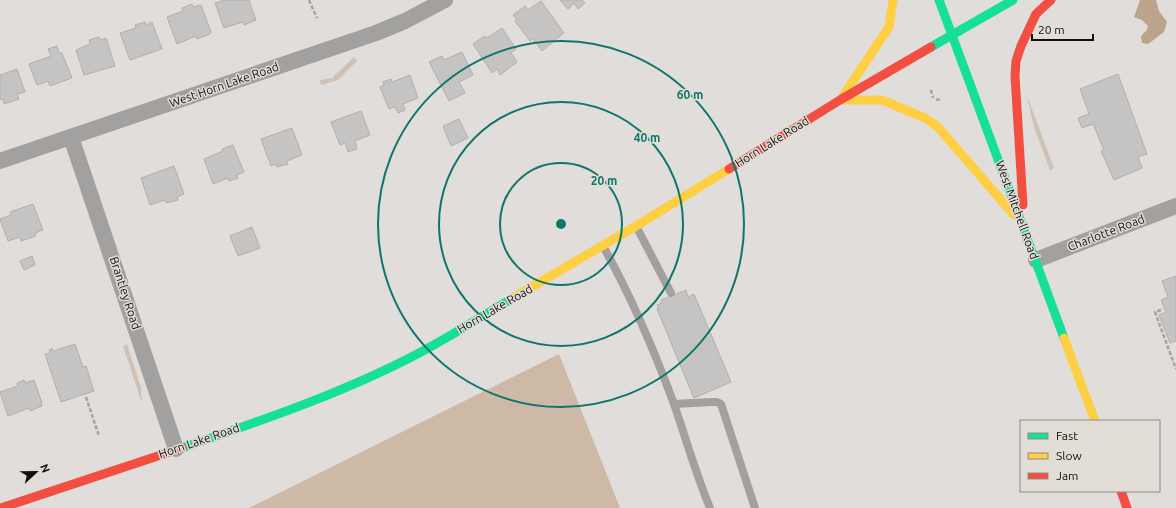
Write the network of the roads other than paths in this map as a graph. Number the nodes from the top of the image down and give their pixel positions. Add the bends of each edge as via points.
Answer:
1 (444, 0) edge
2 (893, 0) edge
3 (939, 0) edge
4 (1013, 0) edge
5 (1051, 0) edge
6 (952, 36) junction
7 (840, 100) junction
8 (71, 137) junction
9 (0, 161) edge
10 (1176, 206) edge
11 (636, 226) junction
12 (1024, 226) junction
13 (603, 245) junction
14 (1036, 260) junction
15 (671, 292) dead end
16 (674, 404) junction
17 (1095, 420) edge
18 (176, 449) junction
19 (1121, 492) edge
20 (2, 508) edge
21 (710, 508) edge
22 (755, 508) edge
23 (1127, 508) edge

1 - 8 street, West Horn Lake Road via 376,33
2 - 7 main road via 889,27
3 - 6 main road, West Mitchell Road
4 - 6 main road, Horn Lake Road
5 - 12 main road via 1036,14 1016,61
6 - 7 main road, Horn Lake Road
6 - 12 main road, West Mitchell Road
7 - 11 main road, Horn Lake Road
7 - 12 main road via 882,100 925,118 938,127
8 - 9 street, West Horn Lake Road
8 - 18 street, Brantley Road
10 - 14 street, Charlotte Road
11 - 13 main road, Horn Lake Road
11 - 15 lane
12 - 14 main road, West Mitchell Road
13 - 16 lane via 625,285
13 - 18 main road, Horn Lake Road via 421,352 387,369 304,405
14 - 17 main road, West Mitchell Road
16 - 21 lane
16 - 22 lane via 721,404
18 - 20 main road, Horn Lake Road
19 - 23 main road

